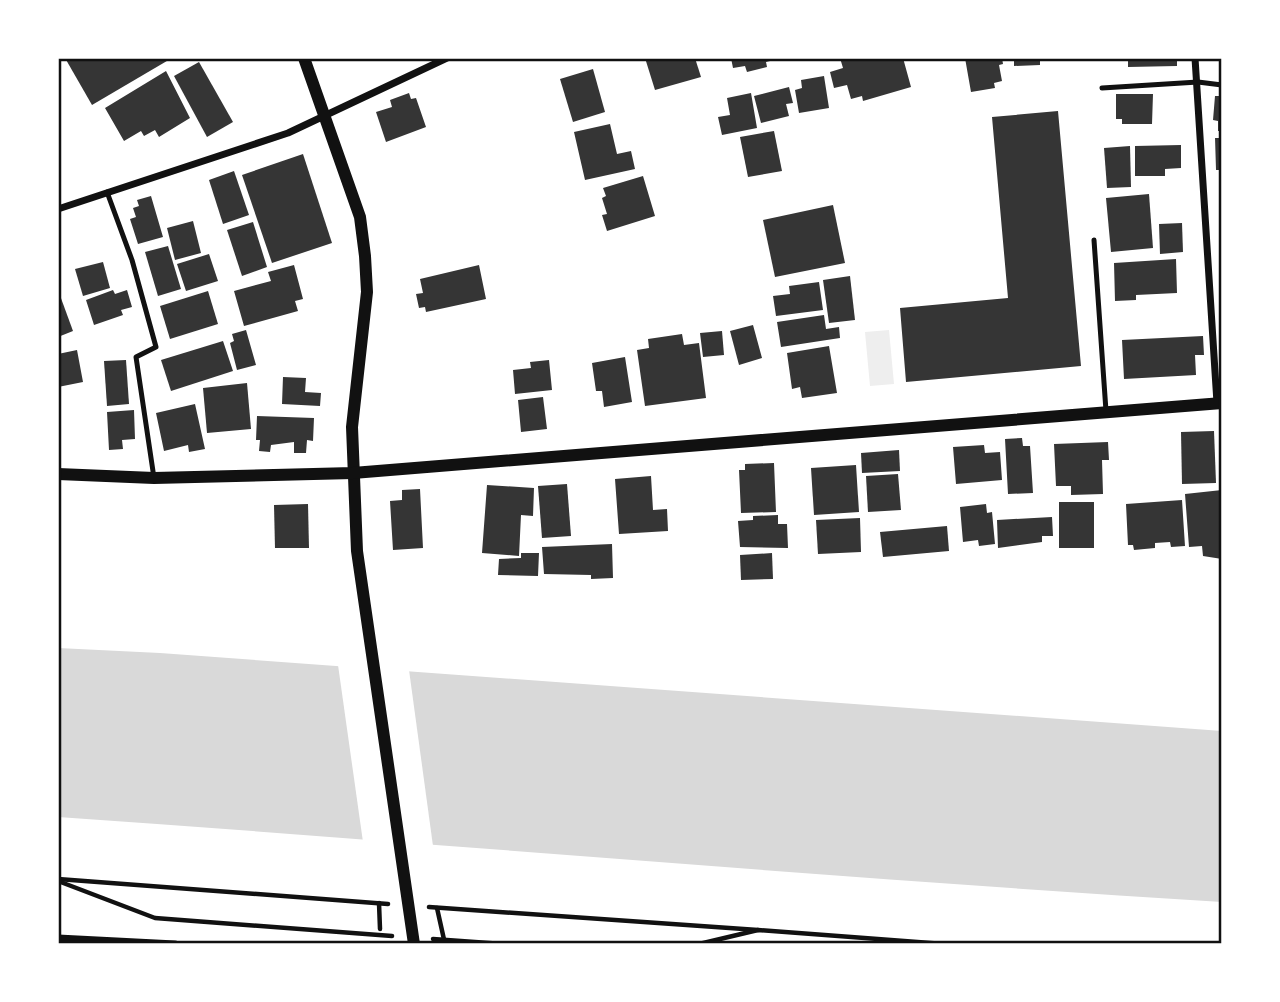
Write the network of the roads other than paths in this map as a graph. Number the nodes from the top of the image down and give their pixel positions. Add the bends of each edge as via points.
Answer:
1 (304, 58) edge
2 (447, 58) edge
3 (1195, 58) edge
4 (1198, 82) junction
5 (1222, 85) edge
6 (1102, 88) dead end
7 (326, 117) junction
8 (107, 192) junction
9 (58, 209) edge
10 (1094, 240) dead end
11 (1220, 403) edge
12 (1107, 412) junction
13 (353, 473) junction
14 (58, 474) edge
15 (153, 478) junction
16 (58, 938) edge
17 (413, 940) edge
18 (158, 944) edge
19 (175, 944) edge

1 - 7 street
2 - 7 street
3 - 4 street
4 - 5 lane
4 - 6 lane
4 - 11 street
7 - 8 street
7 - 13 street via 360,217 365,256 366,292 352,427
8 - 9 street
8 - 15 lane via 156,347 136,357
10 - 12 lane
11 - 12 street
12 - 13 street
13 - 15 street
13 - 17 street via 357,551
14 - 15 street
16 - 18 street
18 - 19 street

